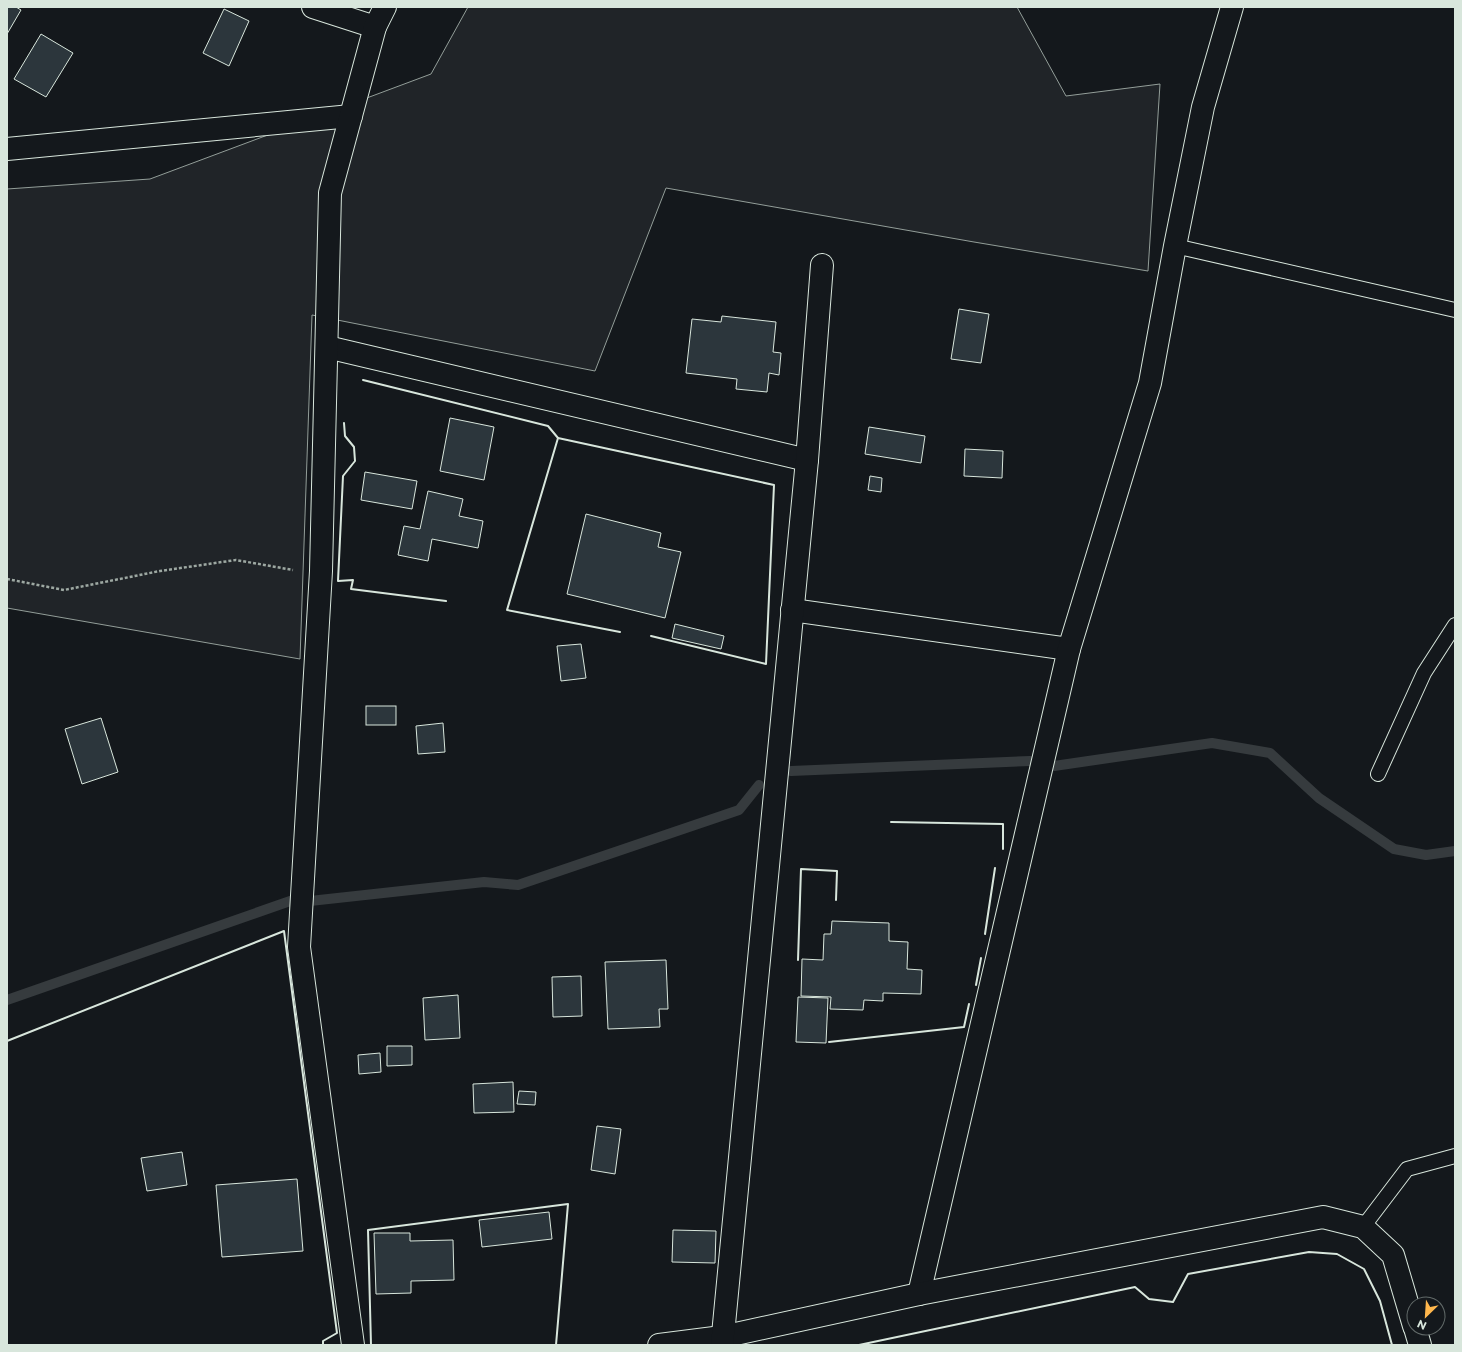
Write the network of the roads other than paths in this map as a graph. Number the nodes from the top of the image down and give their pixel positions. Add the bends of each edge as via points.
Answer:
1 (313, 7) edge
2 (385, 7) edge
3 (1232, 7) edge
4 (376, 27) junction
5 (351, 116) junction
6 (7, 149) edge
7 (1175, 246) junction
8 (822, 265) dead end
9 (1455, 310) edge
10 (327, 347) junction
11 (806, 460) junction
12 (792, 610) junction
13 (1455, 625) edge
14 (1069, 649) junction
15 (1378, 774) dead end
16 (1455, 1156) edge
17 (1363, 1227) junction
18 (919, 1294) junction
19 (1406, 1299) edge
20 (722, 1341) edge
21 (353, 1345) edge
22 (659, 1345) edge

1 - 4 street
2 - 4 street
3 - 7 street via 1203,107
4 - 5 street
5 - 6 street
5 - 10 street via 330,193
7 - 9 lane
7 - 14 street via 1150,383
8 - 11 street
10 - 11 street
10 - 21 street via 321,571 299,947
11 - 12 street
12 - 14 street
12 - 20 street
13 - 15 lane via 1424,673
14 - 18 street
16 - 17 lane via 1407,1169
17 - 18 street via 1323,1217
17 - 19 street via 1393,1254
18 - 20 street
20 - 22 street

